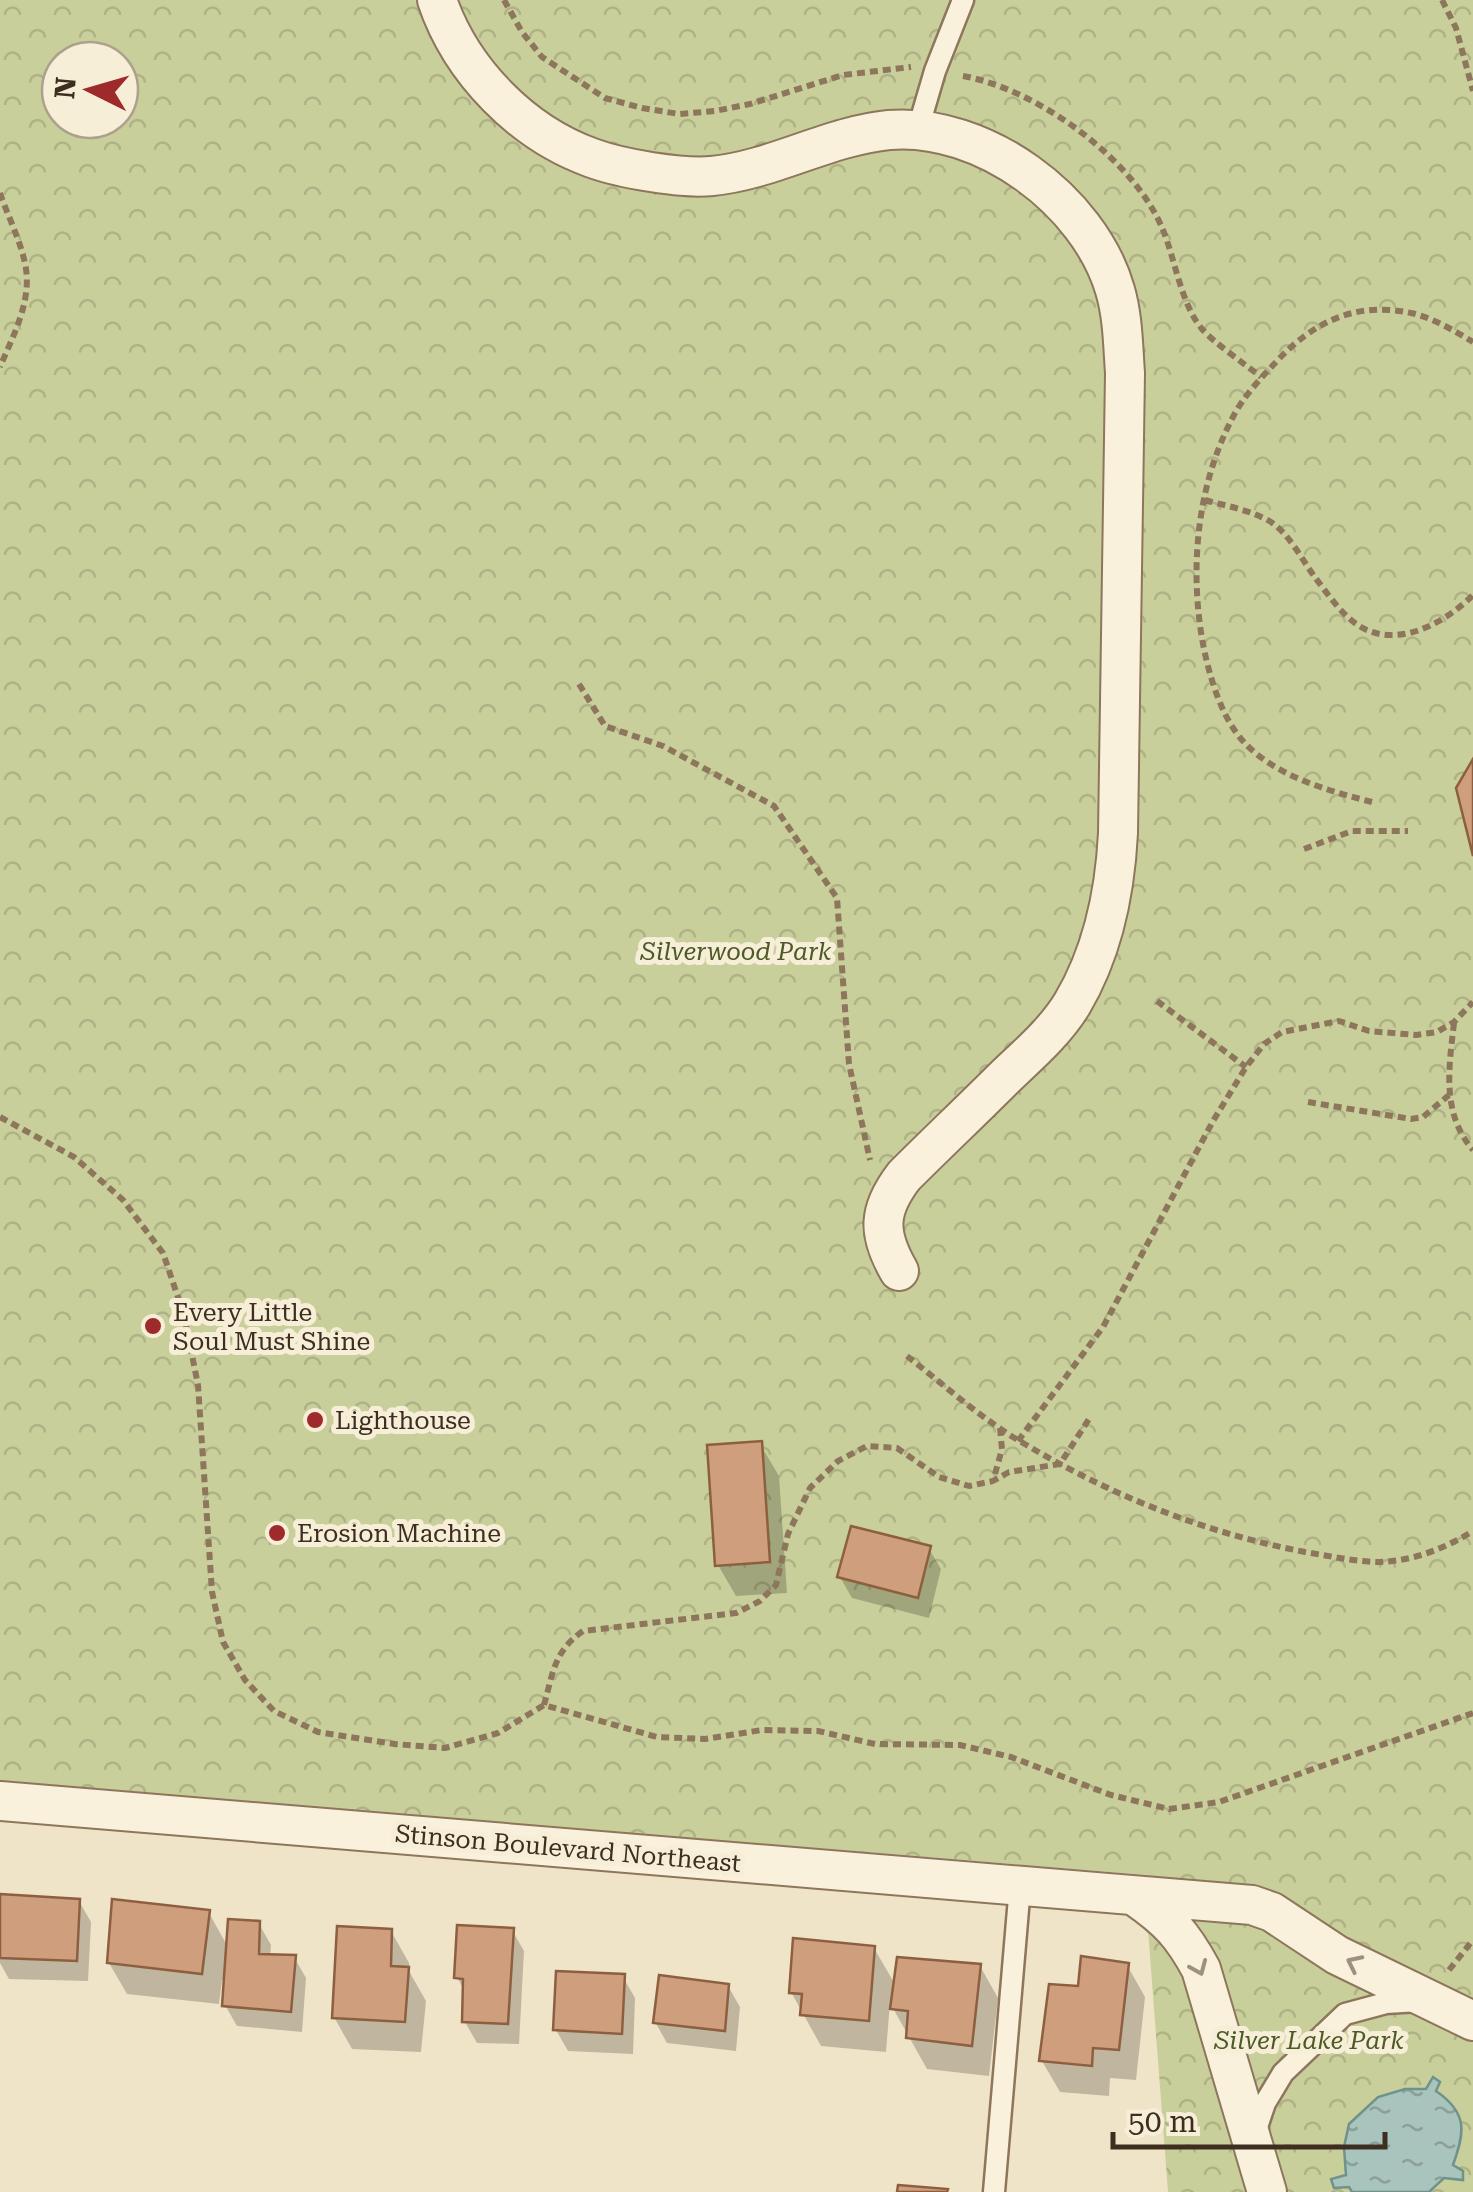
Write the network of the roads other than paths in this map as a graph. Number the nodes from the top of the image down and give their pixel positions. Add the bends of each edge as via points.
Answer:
1 (437, 0) edge
2 (963, 0) edge
3 (918, 129) junction
4 (899, 1270) dead end
5 (0, 1801) edge
6 (1020, 1886) junction
7 (1136, 1897) junction
8 (1431, 2001) junction
9 (1473, 2021) edge
10 (1252, 2142) junction
11 (994, 2192) edge
12 (1267, 2192) edge

1 - 3 street via 486,86 519,117 592,158 674,176 712,176 854,136
2 - 3 lane
3 - 4 street via 960,138 1040,182 1099,252 1115,290 1125,373 1118,833 1109,910 1071,1005 890,1194 884,1234
5 - 6 street, Stinson Boulevard Northeast
6 - 7 street, Stinson Boulevard Northeast
6 - 11 lane
8 -> 7 street, Stinson Boulevard Northeast via 1337,1955 1272,1912
7 -> 10 street via 1185,1940 1201,1970
8 - 9 street, Stinson Boulevard Northeast
8 - 10 lane via 1345,2014 1283,2073
10 - 12 street

